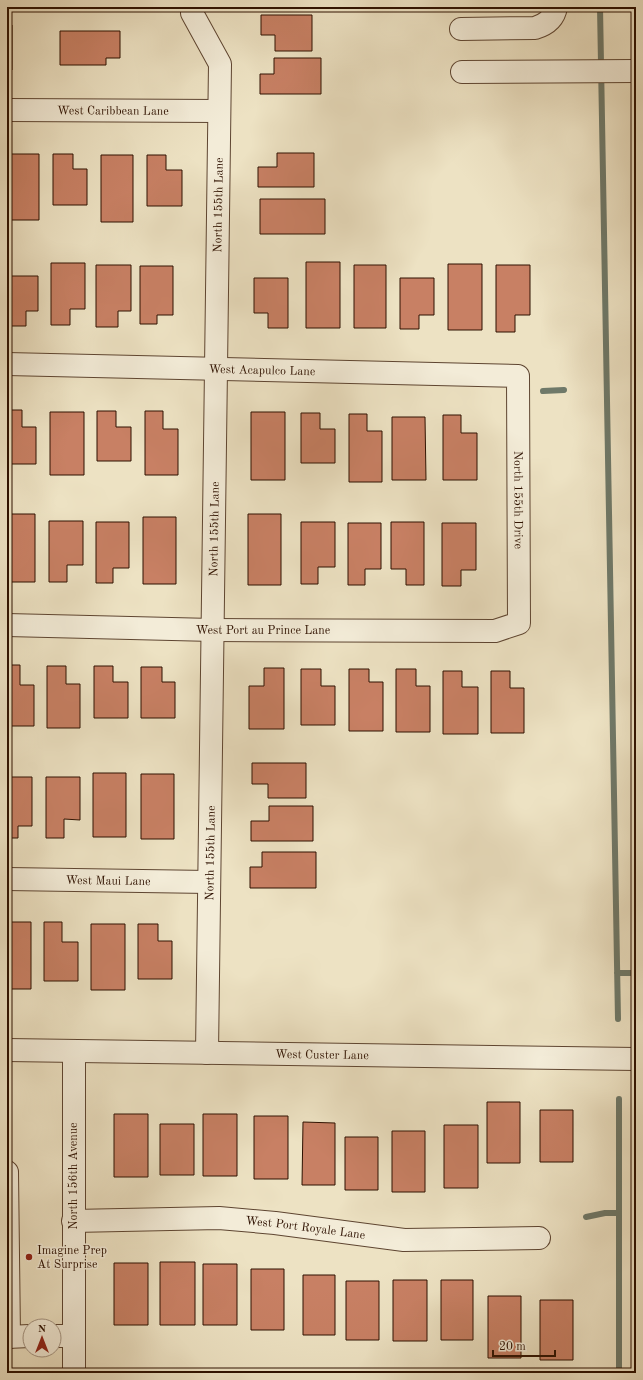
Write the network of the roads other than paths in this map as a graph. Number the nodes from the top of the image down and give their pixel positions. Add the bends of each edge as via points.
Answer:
1 (556, 7) edge
2 (192, 13) dead end
3 (461, 29) dead end
4 (462, 72) dead end
5 (630, 72) edge
6 (7, 110) edge
7 (219, 111) junction
8 (7, 364) edge
9 (216, 368) junction
10 (518, 376) joint
11 (519, 623) joint
12 (7, 625) edge
13 (213, 630) junction
14 (7, 879) edge
15 (210, 882) junction
16 (7, 1050) edge
17 (74, 1051) junction
18 (207, 1053) junction
19 (636, 1059) edge
20 (7, 1172) edge
21 (73, 1220) junction
22 (539, 1238) dead end
23 (64, 1336) edge
24 (15, 1337) edge
25 (74, 1373) edge

1 - 3 street via 545,25 535,28
2 - 7 street, North 155th Lane via 220,64
4 - 5 street
6 - 7 street, West Caribbean Lane
7 - 9 street, North 155th Lane
8 - 9 street, West Acapulco Lane
9 - 10 street, West Acapulco Lane
9 - 13 street, North 155th Lane
10 - 11 street, North 155th Drive
11 - 13 street, West Port au Prince Lane via 495,631
12 - 13 street, West Port au Prince Lane
13 - 15 street, North 155th Lane
14 - 15 street, West Maui Lane
15 - 18 street, North 155th Lane
16 - 17 street, West Custer Lane
17 - 18 street, West Custer Lane
17 - 21 street, North 156th Avenue
18 - 19 street, West Custer Lane
20 - 24 street
21 - 22 street, West Port Royale Lane via 219,1218 404,1240
21 - 23 street, North 156th Avenue
23 - 25 street, North 156th Avenue

